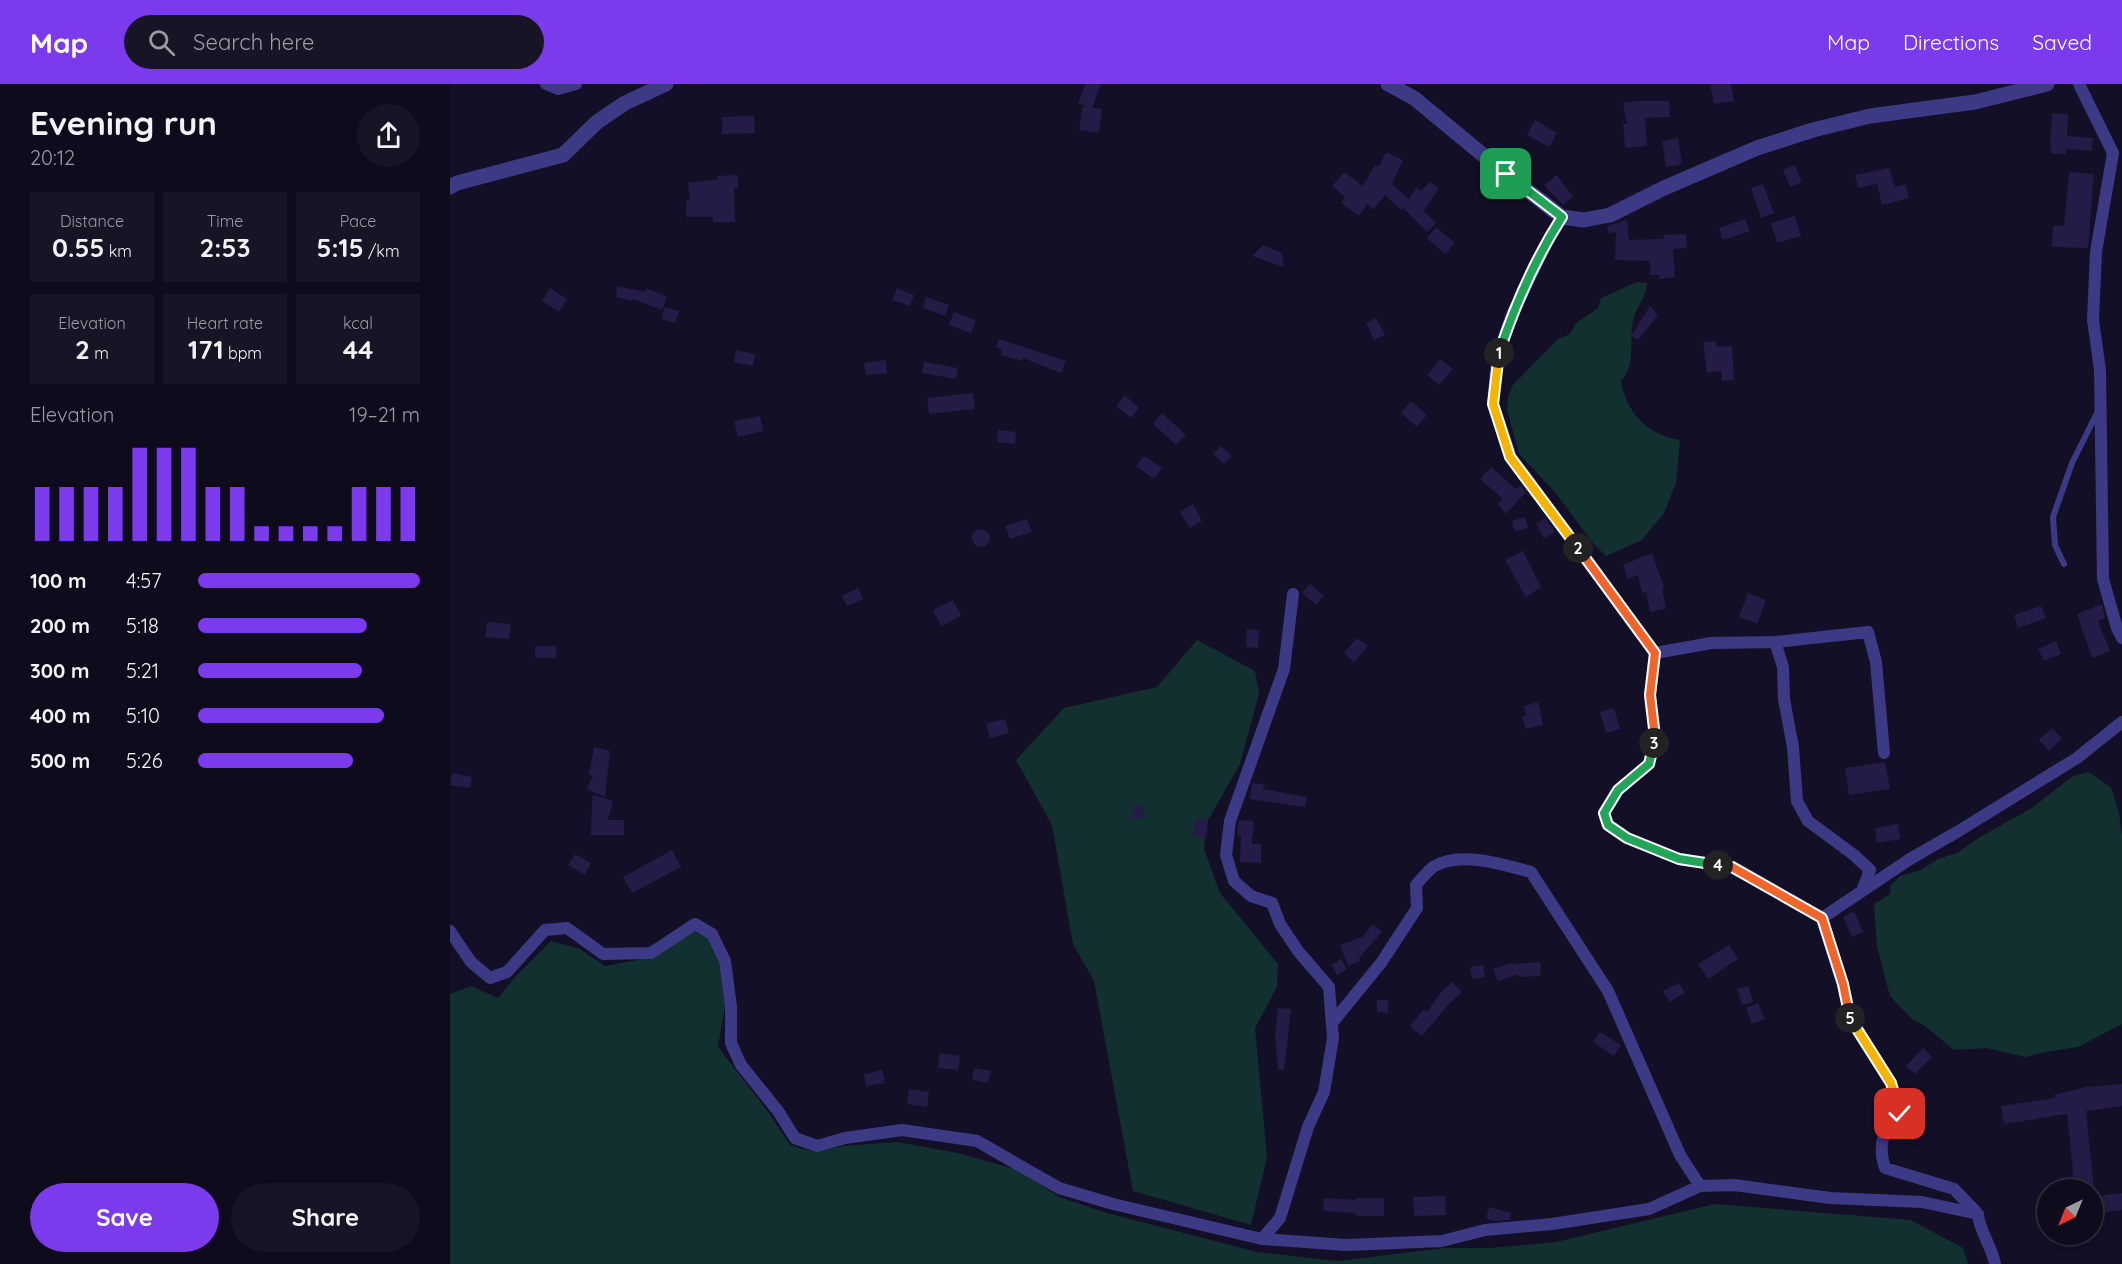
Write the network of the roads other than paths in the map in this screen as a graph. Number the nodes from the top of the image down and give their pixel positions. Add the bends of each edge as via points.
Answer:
1 (546, 84) edge
2 (576, 84) edge
3 (666, 84) edge
4 (1388, 84) edge
5 (2047, 84) edge
6 (2079, 84) edge
7 (450, 187) edge
8 (1562, 217) junction
9 (2099, 410) junction
10 (2064, 564) dead end
11 (1293, 594) dead end
12 (2122, 638) edge
13 (1775, 642) junction
14 (1655, 653) junction
15 (2122, 722) edge
16 (1884, 753) dead end
17 (1862, 891) junction
18 (1822, 918) junction
19 (450, 931) edge
20 (1332, 1023) junction
21 (1700, 1186) junction
22 (1978, 1214) junction
23 (1262, 1239) junction
24 (1995, 1264) edge

1 - 2 street via 558,89
3 - 7 street via 597,122 563,155
4 - 8 street via 1414,98
5 - 8 street via 1975,102 1870,116 1813,130 1757,148 1610,215 1584,220
6 - 9 street via 2113,153 2096,252 2094,320 2100,370
8 - 14 street via 1511,316 1497,360 1493,404 1510,457
9 - 10 lane via 2072,463 2053,517 2055,546
9 - 12 street via 2103,579
11 - 20 street via 1284,669 1230,821 1226,855 1233,881 1251,896 1272,903 1298,951 1329,987
13 - 14 street via 1711,643
13 - 16 street via 1868,632 1876,662
13 - 17 street via 1784,667 1784,699 1797,801 1808,821 1869,870
14 - 18 street via 1650,695 1655,737 1649,764 1618,790 1604,813 1608,825 1627,838 1679,859 1732,867
15 - 17 street via 2077,758
17 - 18 street
18 - 22 street via 1851,1020 1891,1083 1900,1114 1887,1129 1880,1150 1885,1168 1954,1189
19 - 23 street via 471,962 489,978 507,972 545,930 567,928 603,954 651,953 695,924 712,934 725,961 731,1043 741,1065 795,1138 817,1146 902,1130 977,1141 1059,1188
20 - 21 street via 1381,963 1417,908 1416,885 1433,867 1456,859 1490,861 1531,872 1608,992 1680,1155
20 - 23 street via 1324,1092 1308,1128 1280,1218
21 - 22 street via 1734,1185 1830,1198 1922,1202
21 - 23 street via 1649,1209 1485,1230 1442,1241 1346,1245
22 - 24 street

